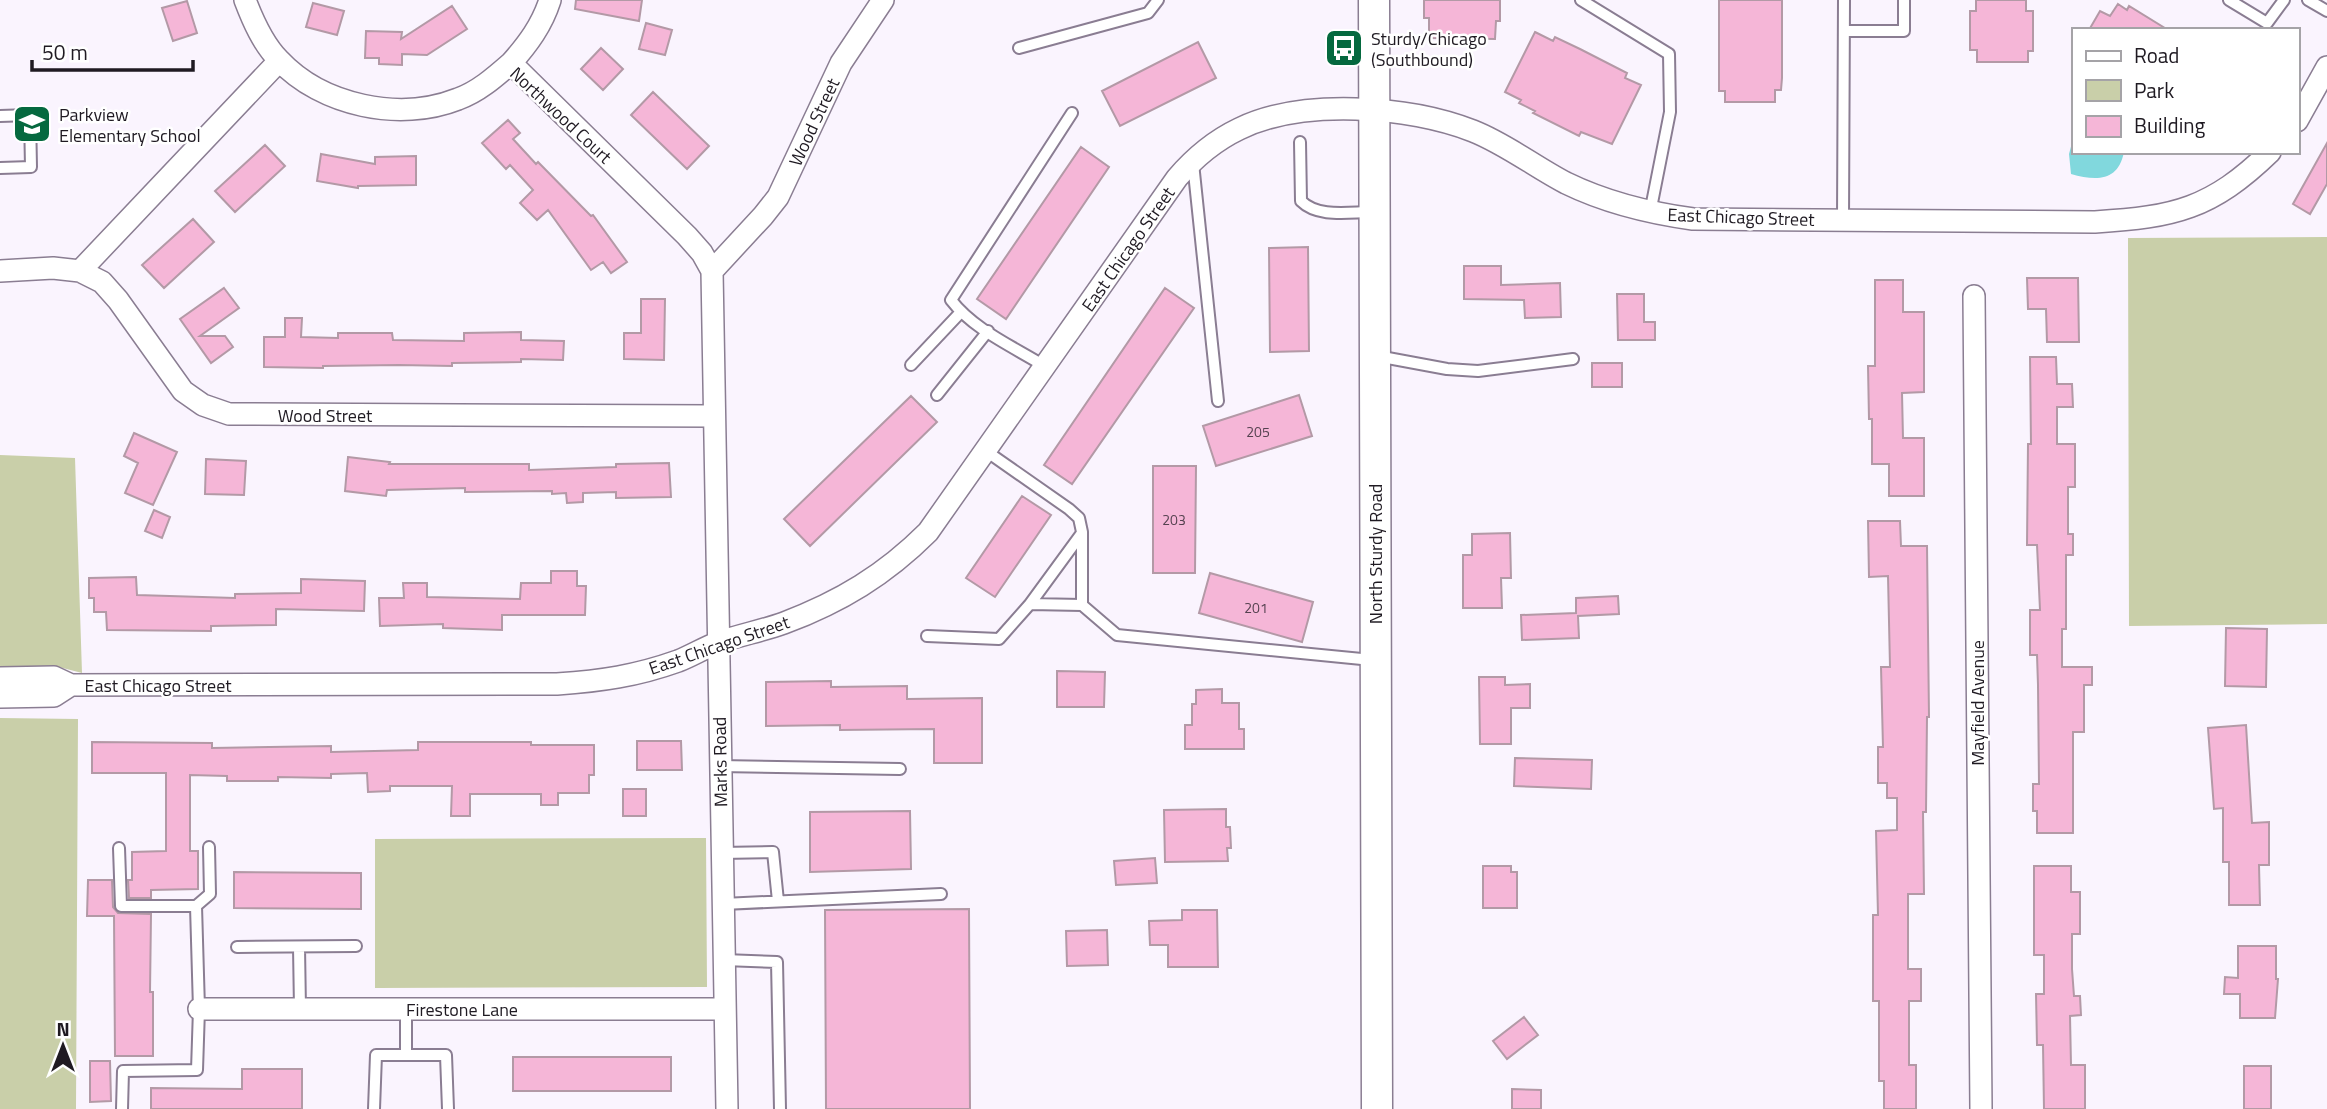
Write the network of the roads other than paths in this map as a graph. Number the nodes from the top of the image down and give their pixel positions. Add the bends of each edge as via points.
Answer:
1 (245, 0) edge
2 (550, 0) edge
3 (883, 0) edge
4 (1158, 0) edge
5 (1374, 0) edge
6 (1581, 0) edge
7 (1843, 0) edge
8 (1904, 0) edge
9 (2228, 0) edge
10 (2284, 0) edge
11 (2308, 0) edge
12 (2327, 11) edge
13 (1843, 31) junction
14 (1019, 48) dead end
15 (279, 61) junction
16 (511, 63) junction
17 (2327, 67) edge
18 (1374, 108) junction
19 (1072, 113) dead end
20 (0, 116) edge
21 (2299, 117) edge
22 (1300, 142) dead end
23 (2268, 154) edge
24 (1192, 160) junction
25 (0, 167) edge
26 (1374, 212) junction
27 (1650, 213) junction
28 (1843, 220) junction
29 (0, 271) edge
30 (80, 271) junction
31 (712, 271) junction
32 (1974, 296) dead end
33 (960, 313) junction
34 (988, 331) junction
35 (1375, 355) junction
36 (1573, 359) dead end
37 (911, 365) dead end
38 (1046, 367) junction
39 (937, 395) dead end
40 (1218, 401) dead end
41 (714, 416) junction
42 (986, 451) junction
43 (1082, 532) junction
44 (1030, 604) junction
45 (1082, 606) junction
46 (927, 636) dead end
47 (718, 643) junction
48 (1376, 660) junction
49 (0, 678) edge
50 (71, 685) junction
51 (0, 697) edge
52 (719, 766) junction
53 (900, 769) dead end
54 (209, 847) dead end
55 (120, 848) dead end
56 (722, 853) junction
57 (941, 894) dead end
58 (778, 901) junction
59 (723, 904) junction
60 (196, 906) junction
61 (356, 946) dead end
62 (237, 947) dead end
63 (299, 947) junction
64 (724, 960) junction
65 (199, 1009) junction
66 (300, 1009) junction
67 (406, 1009) junction
68 (725, 1009) junction
69 (406, 1055) junction
70 (122, 1109) edge
71 (374, 1109) edge
72 (448, 1109) edge
73 (727, 1109) edge
74 (780, 1109) edge
75 (1377, 1109) edge
76 (1981, 1109) edge

1 - 15 street
2 - 16 street via 534,35
3 - 31 street, Wood Street via 841,63 778,197
4 - 14 lane via 1148,13
5 - 18 street, North Sturdy Road
6 - 27 lane via 1669,54 1670,113
7 - 13 lane
8 - 13 lane via 1903,31
9 - 10 lane via 2267,23
11 - 12 lane
13 - 28 lane
15 - 16 street, Northwood Court via 332,95 360,106 392,109 458,99
15 - 30 street
16 - 31 street, Northwood Court via 687,236
17 - 21 street
18 - 24 street, East Chicago Street via 1275,116 1241,128
18 - 26 street, North Sturdy Road
18 - 27 street, East Chicago Street via 1449,122 1476,132 1588,193
19 - 33 lane via 951,300
20 - 25 lane via 30,115 31,167
22 - 26 lane via 1301,201 1309,209
23 - 28 street, East Chicago Street via 2208,200 2140,219
24 - 38 street, East Chicago Street
24 - 40 lane
26 - 35 street, North Sturdy Road
27 - 28 street, East Chicago Street via 1693,219
29 - 30 street, Wood Street
30 - 41 street, Wood Street via 102,282 118,300 183,391 202,405 229,414
31 - 41 street
32 - 76 street, Mayfield Avenue
33 - 34 lane
33 - 37 lane
34 - 38 lane
34 - 39 lane
35 - 36 lane via 1478,372
35 - 48 street, North Sturdy Road
38 - 42 street, East Chicago Street
41 - 47 street, Marks Road
42 - 43 lane via 1069,509 1079,518
42 - 47 street, East Chicago Street via 928,533 890,567 834,603
43 - 44 lane
43 - 45 lane
44 - 45 lane
44 - 46 lane via 999,639
45 - 48 lane via 1117,635
47 - 50 street, East Chicago Street via 680,660 604,681
47 - 52 street, Marks Road
48 - 75 street, North Sturdy Road
49 - 50 street, East Chicago Street via 54,677
50 - 51 street, East Chicago Street via 54,696
52 - 53 lane
52 - 56 street, Marks Road
54 - 60 lane via 210,894
55 - 60 lane via 121,906
56 - 58 lane via 774,852
56 - 59 street, Marks Road
57 - 58 lane
58 - 59 lane
59 - 64 street, Marks Road
60 - 65 lane
61 - 63 lane
62 - 63 lane
63 - 66 lane
64 - 68 street, Marks Road
64 - 74 lane via 777,962
65 - 66 street, Firestone Lane
65 - 70 lane via 197,1070 123,1071
66 - 67 street, Firestone Lane
67 - 68 street, Firestone Lane
67 - 69 lane
68 - 73 street, Marks Road
69 - 71 lane via 376,1055
69 - 72 lane via 446,1055

